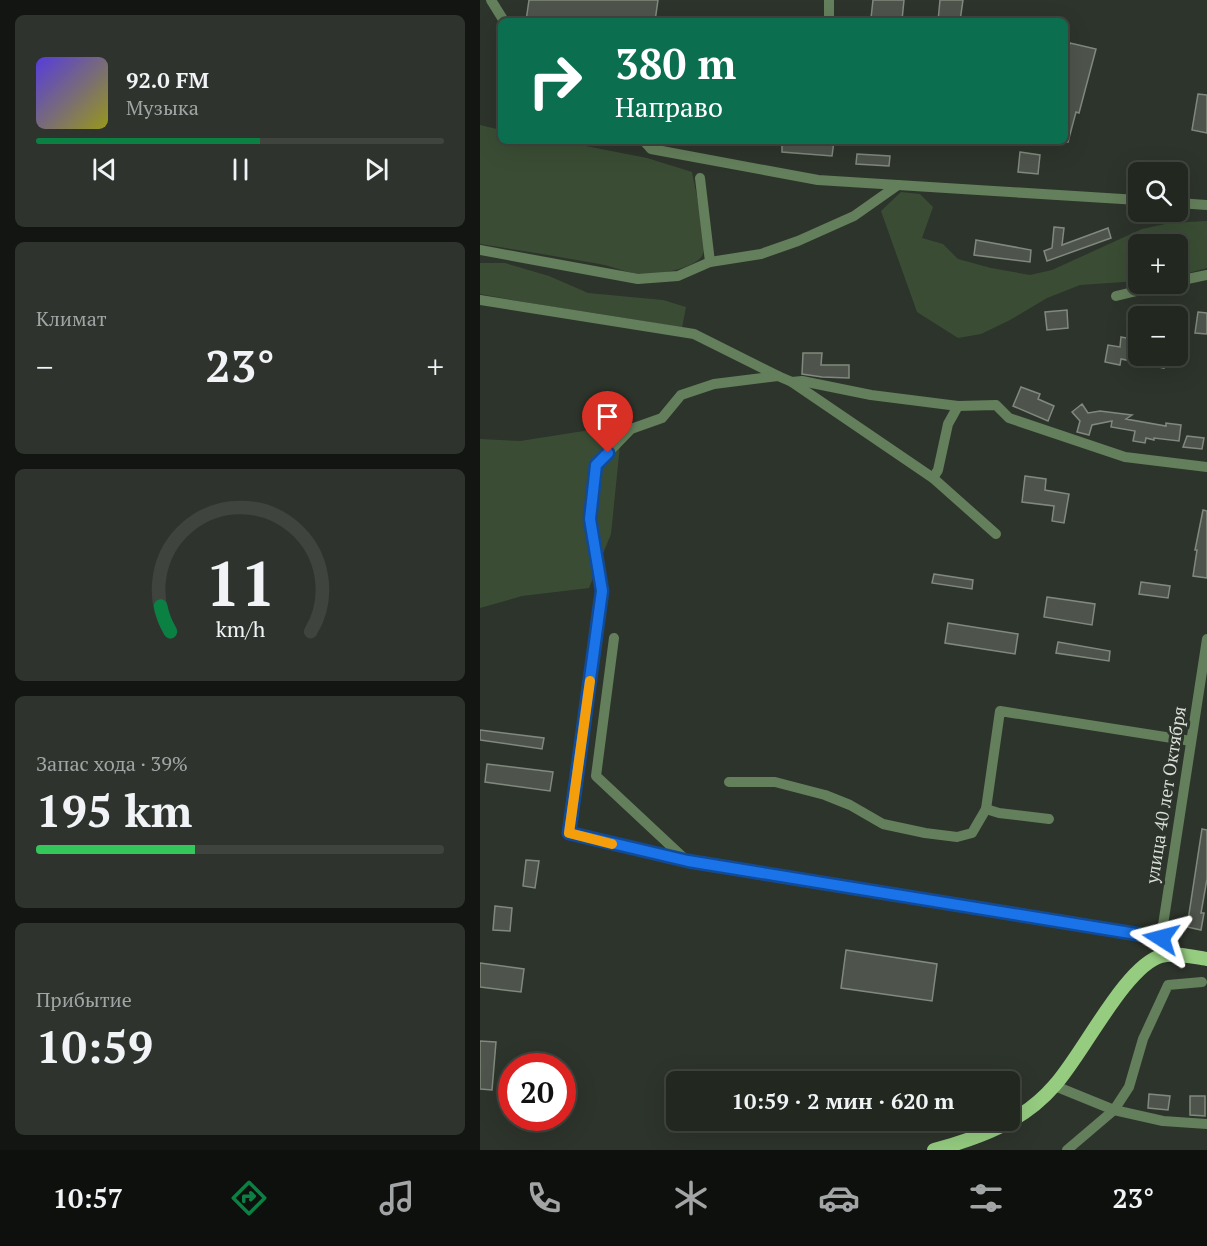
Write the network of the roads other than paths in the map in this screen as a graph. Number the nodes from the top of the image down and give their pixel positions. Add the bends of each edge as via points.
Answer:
1 (491, 0) edge
2 (829, 0) edge
3 (502, 18) edge
4 (829, 18) edge
5 (647, 144) edge
6 (700, 178) dead end
7 (898, 185) junction
8 (1128, 199) edge
9 (1188, 204) edge
10 (1207, 205) edge
11 (480, 250) edge
12 (710, 262) junction
13 (1207, 275) edge
14 (1188, 279) edge
15 (1128, 293) edge
16 (1116, 296) dead end
17 (480, 300) edge
18 (778, 376) junction
19 (792, 382) junction
20 (958, 406) junction
21 (1207, 467) edge
22 (933, 478) junction
23 (996, 534) dead end
24 (614, 639) dead end
25 (1207, 639) edge
26 (1191, 741) junction
27 (729, 782) dead end
28 (986, 809) junction
29 (1049, 819) dead end
30 (688, 861) junction
31 (1161, 938) junction
32 (1168, 955) junction
33 (1207, 959) edge
34 (1202, 982) dead end
35 (1055, 1086) junction
36 (1114, 1110) junction
37 (1207, 1124) edge
38 (934, 1150) edge
39 (1067, 1150) edge

1 - 3 street
2 - 4 street
5 - 7 street via 651,149 818,180
6 - 12 street
7 - 8 street
7 - 12 street via 854,216 798,241 761,254
9 - 10 street
11 - 12 street via 638,279 678,276
13 - 14 street
15 - 16 street
17 - 18 street via 694,334
18 - 19 street
18 - 30 street via 714,384 681,394 662,418 631,429 596,465 590,519 602,591 569,833
19 - 20 street
19 - 22 street
20 - 21 street via 996,405 1009,418 1125,457
20 - 22 street via 948,424
22 - 23 street
24 - 30 street via 596,776
25 - 26 street, улица 40 лет Октября
26 - 28 street via 1000,711
26 - 31 street, улица 40 лет Октября
27 - 28 street via 775,782 825,795 883,824 957,837 972,833
28 - 29 street
30 - 31 street
31 - 32 street
32 - 33 main road
32 - 35 main road via 1150,962 1122,988
34 - 36 street via 1168,985 1143,1039 1129,1087
35 - 36 street
35 - 38 main road via 1008,1124 963,1143
36 - 37 street via 1163,1121
36 - 39 street

